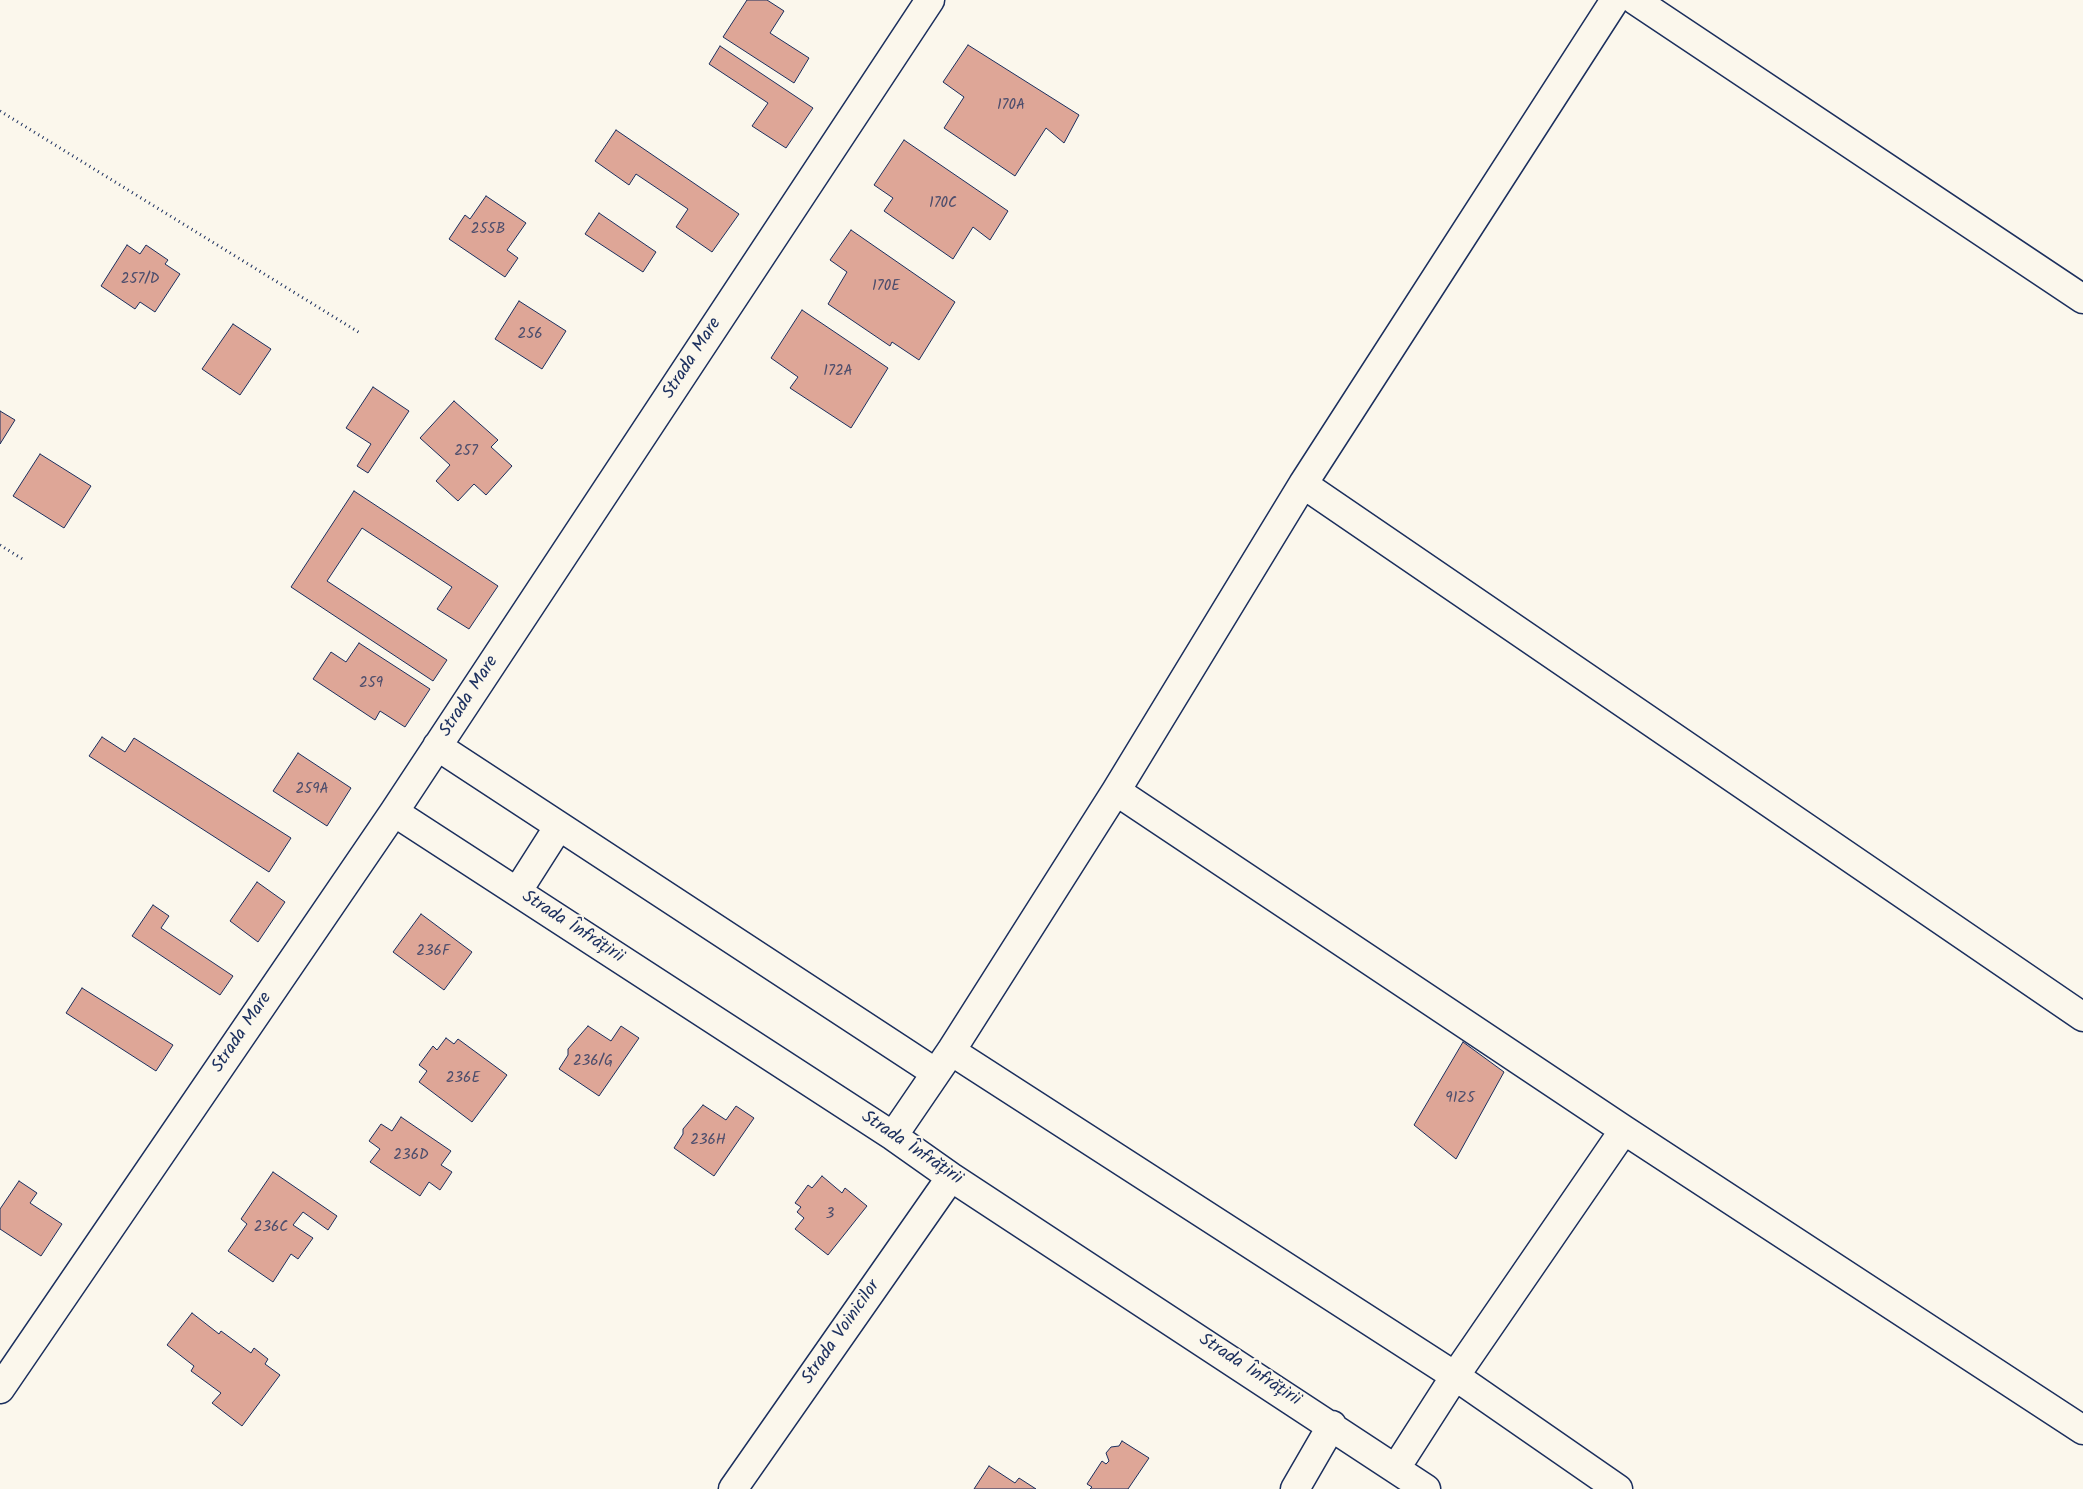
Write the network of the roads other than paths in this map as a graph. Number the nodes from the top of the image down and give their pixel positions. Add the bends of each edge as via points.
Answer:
1 (930, 0) edge
2 (1635, 0) edge
3 (1606, 4) edge
4 (2083, 299) edge
5 (1303, 484) junction
6 (437, 746) junction
7 (1116, 790) junction
8 (394, 812) junction
9 (559, 826) junction
10 (517, 892) junction
11 (2083, 1017) edge
12 (952, 1051) junction
13 (936, 1073) junction
14 (1624, 1130) junction
15 (894, 1136) junction
16 (952, 1177) junction
17 (1455, 1376) junction
18 (0, 1389) edge
19 (1332, 1426) junction
20 (2083, 1430) edge
21 (1396, 1468) junction
22 (733, 1489) edge
23 (1295, 1489) edge
24 (1426, 1489) edge
25 (1618, 1489) edge

1 - 6 street, Strada Mare
2 - 4 street
3 - 5 street
5 - 7 street
5 - 11 street
6 - 8 street, Strada Mare
6 - 9 street
7 - 12 street
7 - 14 street
8 - 10 street, Strada Înfrățirii
8 - 18 street, Strada Mare
9 - 10 street
9 - 13 street
10 - 15 street, Strada Înfrățirii
12 - 13 street
12 - 17 street
13 - 15 street
14 - 17 street
14 - 20 street
15 - 16 street, Strada Înfrățirii
16 - 19 street, Strada Înfrățirii
16 - 22 street, Strada Voinicilor
17 - 21 street
17 - 25 street
19 - 21 street, Strada Înfrățirii
19 - 23 street
21 - 24 street, Strada Înfrățirii

